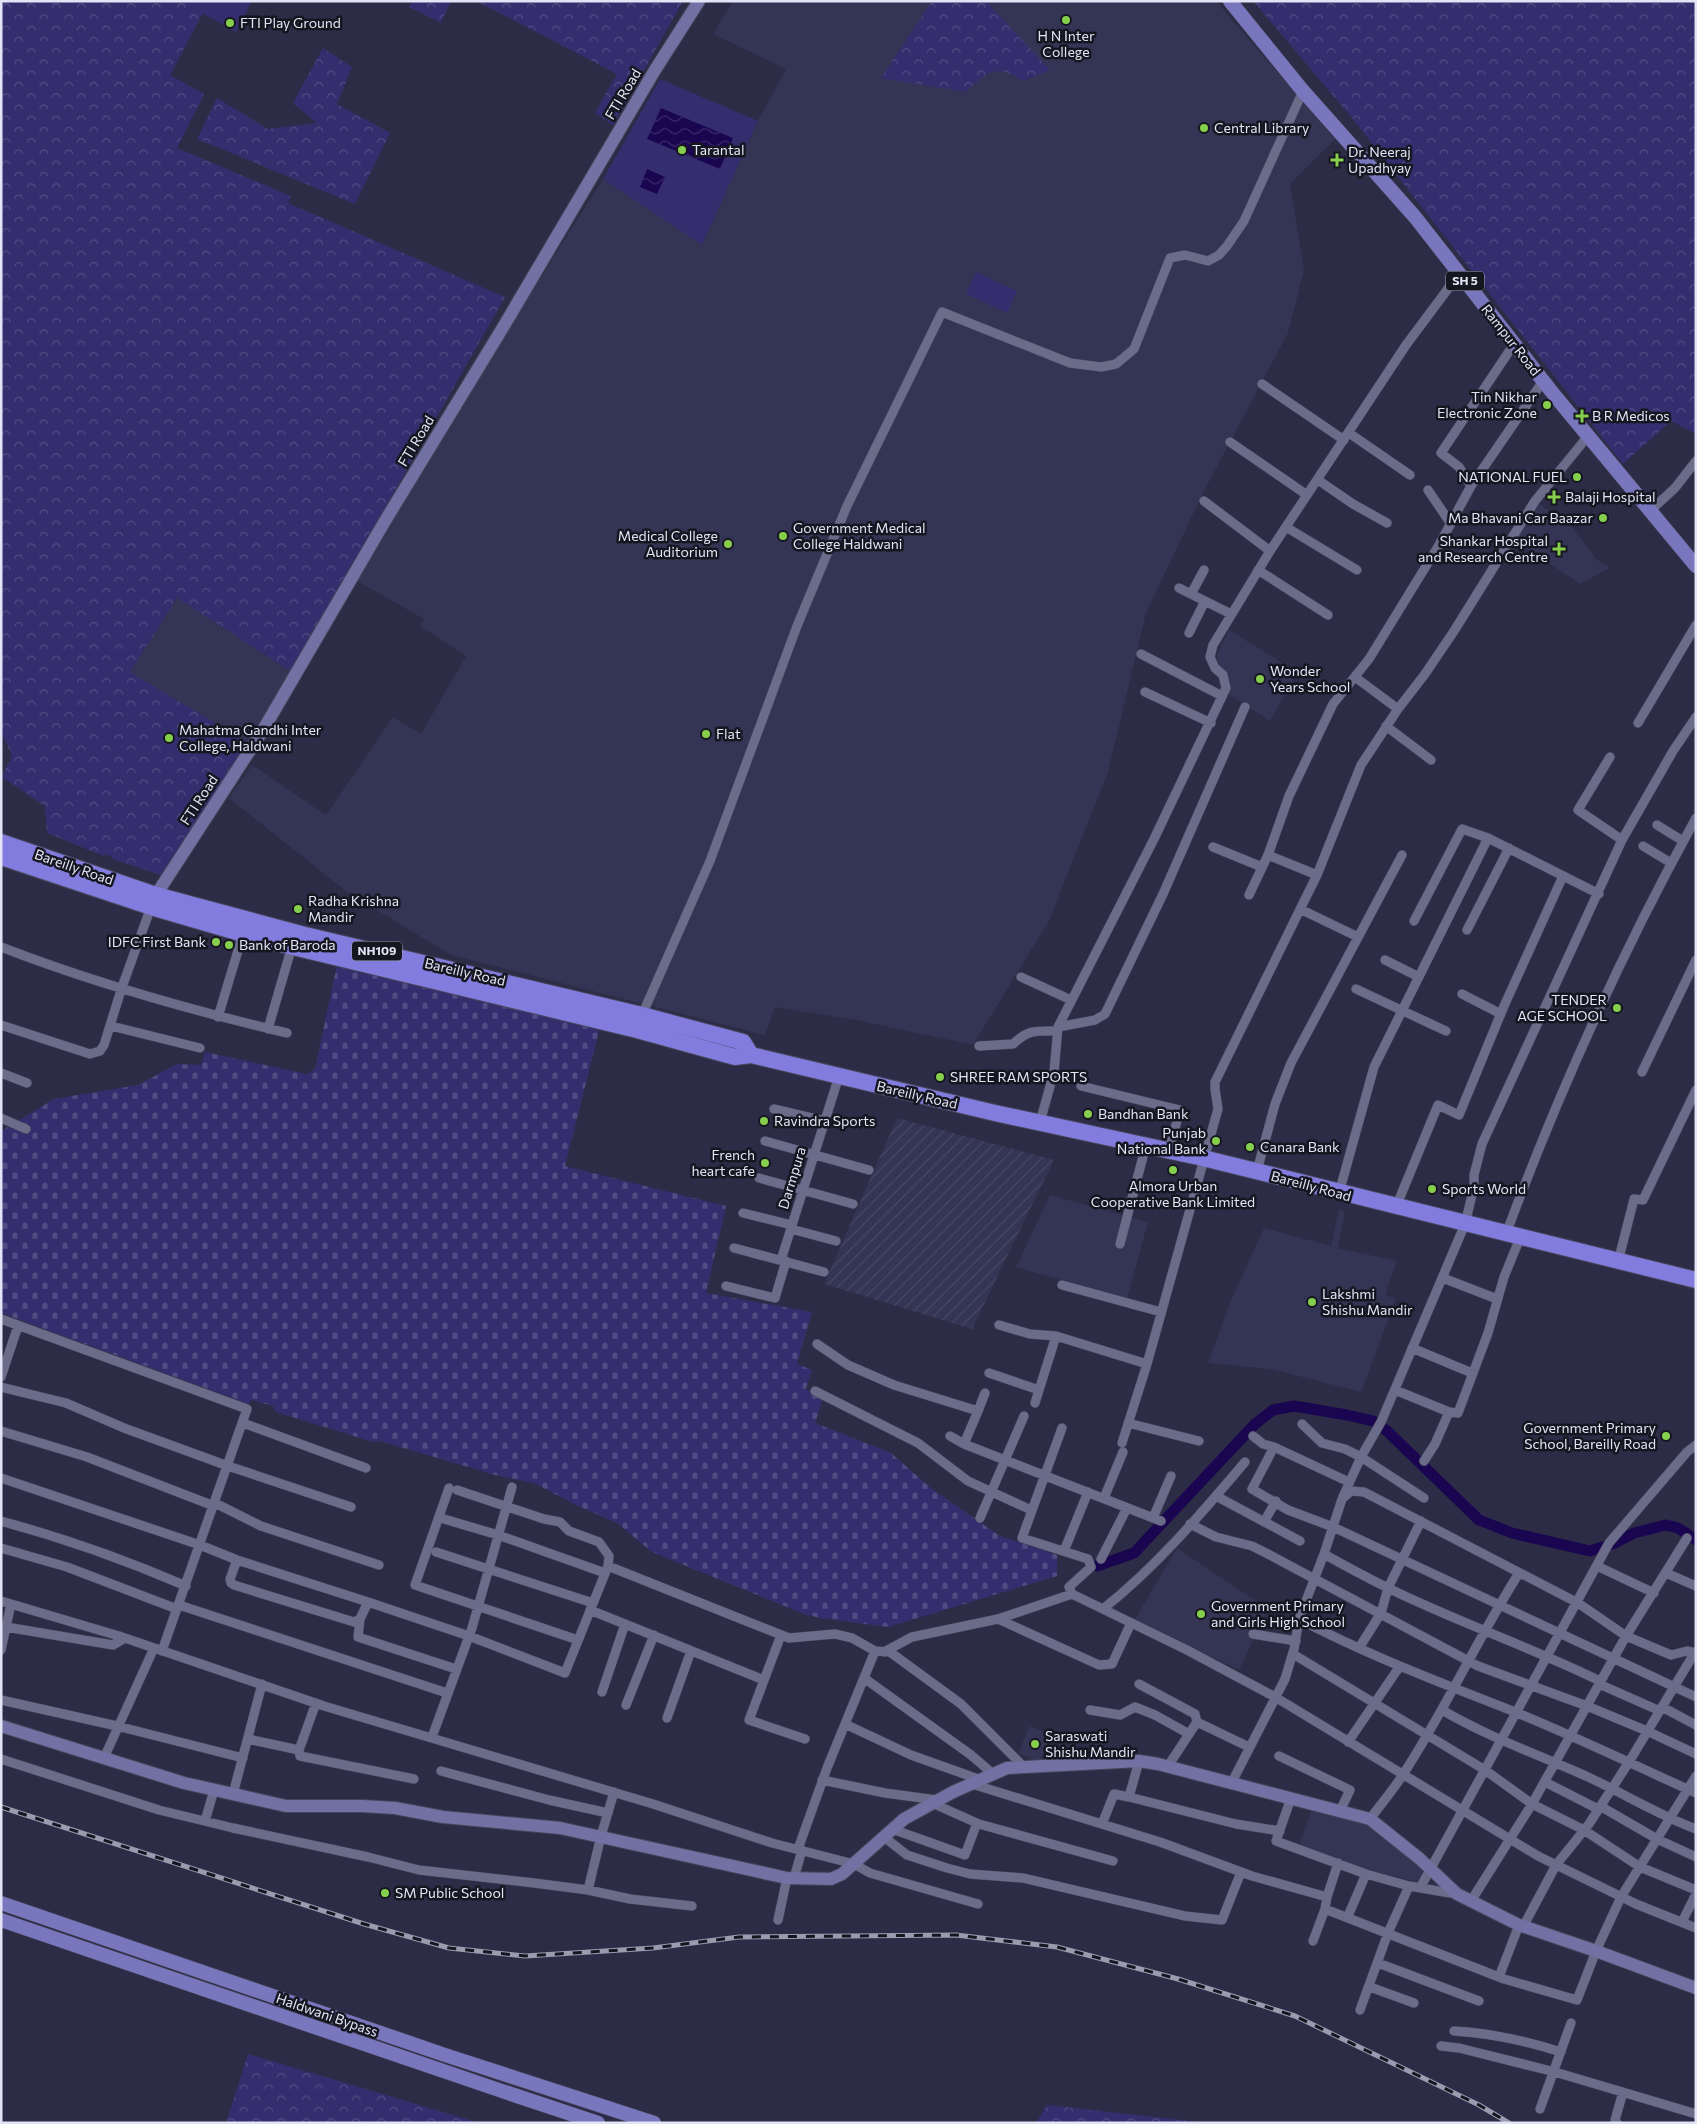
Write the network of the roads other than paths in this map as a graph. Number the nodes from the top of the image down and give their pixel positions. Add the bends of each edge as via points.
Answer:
1 (699, 1) edge
2 (1230, 1) edge
3 (1303, 91) junction
4 (1460, 274) junction
5 (1514, 344) junction
6 (1543, 381) junction
7 (1262, 384) dead end
8 (1347, 436) junction
9 (1588, 436) junction
10 (1230, 442) dead end
11 (1696, 461) edge
12 (1410, 475) dead end
13 (1318, 480) junction
14 (1471, 486) junction
15 (1428, 490) dead end
16 (1307, 496) junction
17 (1204, 501) dead end
18 (1650, 511) junction
19 (1387, 523) dead end
20 (1451, 524) junction
21 (1286, 527) junction
22 (1270, 551) junction
23 (1696, 566) edge
24 (1204, 570) dead end
25 (1258, 570) junction
26 (1357, 570) dead end
27 (1179, 588) dead end
28 (1191, 594) junction
29 (1205, 601) junction
30 (1231, 614) junction
31 (1328, 615) dead end
32 (1696, 624) edge
33 (1189, 633) dead end
34 (1141, 654) dead end
35 (1355, 677) junction
36 (1145, 692) dead end
37 (1222, 696) junction
38 (1245, 707) dead end
39 (1398, 709) junction
40 (1696, 717) edge
41 (1211, 723) junction
42 (1638, 723) dead end
43 (1386, 726) junction
44 (1610, 757) dead end
45 (1431, 760) dead end
46 (1696, 818) edge
47 (1657, 825) dead end
48 (1488, 838) junction
49 (1622, 840) junction
50 (1683, 841) junction
51 (1, 842) edge
52 (1643, 846) dead end
53 (1213, 847) dead end
54 (1508, 848) junction
55 (1268, 854) junction
56 (1402, 855) dead end
57 (1, 857) edge
58 (1671, 863) junction
59 (1262, 867) junction
60 (1317, 875) junction
61 (1564, 876) junction
62 (1599, 894) junction
63 (1249, 895) dead end
64 (154, 901) junction
65 (1300, 909) junction
66 (1414, 921) dead end
67 (1466, 930) dead end
68 (243, 934) junction
69 (1358, 937) junction
70 (292, 946) junction
71 (1, 947) edge
72 (1385, 960) dead end
73 (1696, 960) edge
74 (1021, 977) dead end
75 (1419, 977) junction
76 (122, 987) junction
77 (1356, 989) dead end
78 (1462, 994) dead end
79 (1071, 1000) junction
80 (1402, 1010) junction
81 (1501, 1014) junction
82 (218, 1017) junction
83 (640, 1023) junction
84 (1, 1025) edge
85 (111, 1026) junction
86 (268, 1028) junction
87 (1057, 1029) junction
88 (1446, 1031) dead end
89 (286, 1033) dead end
90 (979, 1046) dead end
91 (200, 1048) dead end
92 (1642, 1072) dead end
93 (1, 1074) edge
94 (838, 1076) junction
95 (27, 1083) dead end
96 (1082, 1086) dead end
97 (1696, 1090) edge
98 (774, 1109) dead end
99 (1, 1118) edge
100 (825, 1120) junction
101 (1040, 1122) junction
102 (26, 1129) dead end
103 (765, 1141) dead end
104 (1146, 1145) junction
105 (1169, 1150) junction
106 (814, 1154) junction
107 (1203, 1158) junction
108 (869, 1170) dead end
109 (1257, 1171) junction
110 (759, 1178) dead end
111 (804, 1190) junction
112 (1339, 1193) junction
113 (853, 1204) dead end
114 (1396, 1207) junction
115 (743, 1213) dead end
116 (1465, 1224) junction
117 (792, 1227) junction
118 (1513, 1236) junction
119 (836, 1241) dead end
120 (1120, 1244) dead end
121 (734, 1248) dead end
122 (784, 1261) junction
123 (1618, 1262) junction
124 (824, 1272) dead end
125 (1443, 1278) junction
126 (1696, 1280) edge
127 (1062, 1285) dead end
128 (726, 1286) dead end
129 (1497, 1299) junction
130 (1161, 1312) junction
131 (1, 1319) edge
132 (999, 1325) dead end
133 (18, 1326) junction
134 (1056, 1336) junction
135 (817, 1344) dead end
136 (1412, 1348) junction
137 (1147, 1364) junction
138 (989, 1373) dead end
139 (1472, 1373) junction
140 (1, 1377) edge
141 (1, 1386) edge
142 (1039, 1390) junction
143 (1395, 1390) junction
144 (815, 1391) dead end
145 (985, 1393) dead end
146 (1035, 1403) dead end
147 (978, 1411) junction
148 (1449, 1412) junction
149 (1024, 1416) dead end
150 (242, 1423) junction
151 (1128, 1423) junction
152 (1302, 1424) dead end
153 (1062, 1428) dead end
154 (1, 1431) edge
155 (950, 1436) dead end
156 (1253, 1436) dead end
157 (1199, 1442) dead end
158 (964, 1444) junction
159 (1696, 1444) edge
160 (1274, 1447) junction
161 (1687, 1452) junction
162 (1696, 1456) edge
163 (1362, 1457) junction
164 (1004, 1460) junction
165 (1424, 1461) dead end
166 (1245, 1462) dead end
167 (228, 1466) junction
168 (366, 1468) dead end
169 (1043, 1476) junction
170 (1171, 1476) dead end
171 (1, 1478) edge
172 (1349, 1482) junction
173 (512, 1487) dead end
174 (991, 1492) junction
175 (1088, 1492) junction
176 (1216, 1496) junction
177 (1104, 1498) junction
178 (1424, 1498) dead end
179 (1342, 1499) junction
180 (1276, 1501) junction
181 (214, 1505) junction
182 (507, 1506) junction
183 (351, 1508) dead end
184 (1127, 1508) junction
185 (1031, 1510) junction
186 (444, 1518) dead end
187 (980, 1518) dead end
188 (1421, 1521) junction
189 (1, 1522) edge
190 (1264, 1522) junction
191 (1190, 1524) junction
192 (1333, 1527) junction
193 (498, 1535) junction
194 (1687, 1538) dead end
195 (1300, 1541) dead end
196 (200, 1545) junction
197 (1, 1548) edge
198 (1064, 1551) junction
199 (436, 1552) dead end
200 (1324, 1554) junction
201 (1101, 1559) dead end
202 (1402, 1559) junction
203 (237, 1560) junction
204 (379, 1566) dead end
205 (1598, 1566) junction
206 (607, 1569) junction
207 (488, 1570) junction
208 (1519, 1573) junction
209 (1666, 1573) junction
210 (1314, 1580) junction
211 (186, 1586) junction
212 (1696, 1586) edge
213 (1388, 1588) junction
214 (1654, 1593) junction
215 (1072, 1594) junction
216 (1, 1601) edge
217 (368, 1602) junction
218 (1578, 1603) junction
219 (11, 1604) junction
220 (1499, 1605) junction
221 (178, 1607) junction
222 (478, 1607) junction
223 (592, 1607) junction
224 (1103, 1609) junction
225 (1381, 1613) junction
226 (360, 1619) junction
227 (998, 1619) junction
228 (1299, 1619) junction
229 (1132, 1623) junction
230 (625, 1624) junction
231 (4, 1631) edge
232 (1485, 1631) junction
233 (1253, 1634) dead end
234 (1559, 1634) junction
235 (781, 1635) junction
236 (469, 1636) junction
237 (654, 1636) junction
238 (1626, 1636) junction
239 (125, 1638) junction
240 (578, 1640) junction
241 (1296, 1641) junction
242 (1359, 1648) junction
243 (1, 1650) edge
244 (158, 1650) junction
245 (691, 1651) junction
246 (880, 1651) junction
247 (1695, 1652) edge
248 (1293, 1654) junction
249 (1547, 1655) junction
250 (1613, 1658) junction
251 (1469, 1662) junction
252 (1400, 1666) junction
253 (456, 1669) junction
254 (864, 1678) junction
255 (764, 1680) junction
256 (1599, 1683) junction
257 (262, 1684) junction
258 (1139, 1684) dead end
259 (1530, 1686) junction
260 (1674, 1687) junction
261 (1454, 1689) junction
262 (602, 1692) dead end
263 (448, 1693) junction
264 (1275, 1696) junction
265 (1696, 1697) edge
266 (1, 1700) edge
267 (316, 1703) junction
268 (1373, 1703) junction
269 (626, 1705) dead end
270 (1587, 1706) junction
271 (1661, 1709) junction
272 (1090, 1710) dead end
273 (1442, 1710) junction
274 (1516, 1713) junction
275 (667, 1718) dead end
276 (1197, 1722) junction
277 (845, 1724) junction
278 (1696, 1725) edge
279 (1, 1726) edge
280 (118, 1726) junction
281 (1648, 1731) junction
282 (1189, 1734) junction
283 (1427, 1736) junction
284 (1571, 1736) junction
285 (432, 1737) junction
286 (805, 1738) dead end
287 (248, 1739) junction
288 (1501, 1740) junction
289 (1348, 1742) junction
290 (1249, 1747) junction
291 (299, 1750) junction
292 (1696, 1754) edge
293 (1279, 1756) dead end
294 (104, 1758) junction
295 (243, 1758) junction
296 (1, 1759) edge
297 (1139, 1761) junction
298 (1556, 1762) junction
299 (1629, 1762) junction
300 (1168, 1766) junction
301 (1024, 1767) junction
302 (1485, 1770) junction
303 (441, 1771) dead end
304 (993, 1774) junction
305 (1403, 1775) junction
306 (1696, 1776) edge
307 (414, 1779) dead end
308 (822, 1780) junction
309 (976, 1782) junction
310 (1232, 1782) junction
311 (1545, 1782) junction
312 (1612, 1788) junction
313 (214, 1790) junction
314 (1692, 1791) edge
315 (614, 1792) junction
316 (233, 1794) junction
317 (1129, 1797) junction
318 (1291, 1798) junction
319 (935, 1802) junction
320 (1532, 1804) junction
321 (1599, 1807) junction
322 (1340, 1811) junction
323 (1463, 1811) junction
324 (608, 1813) junction
325 (1370, 1819) junction
326 (1669, 1819) junction
327 (205, 1821) junction
328 (977, 1823) junction
329 (1102, 1824) junction
330 (1696, 1829) edge
331 (1584, 1830) junction
332 (1280, 1831) junction
333 (888, 1833) junction
334 (601, 1836) junction
335 (1509, 1839) junction
336 (1657, 1839) junction
337 (800, 1850) junction
338 (1696, 1857) edge
339 (1113, 1861) dead end
340 (1338, 1863) junction
341 (854, 1864) junction
342 (1556, 1865) junction
343 (1640, 1867) junction
344 (1430, 1868) junction
345 (1241, 1872) junction
346 (1366, 1874) junction
347 (791, 1878) junction
348 (1409, 1886) junction
349 (1420, 1888) junction
350 (588, 1890) junction
351 (1696, 1890) edge
352 (1457, 1894) junction
353 (1696, 1894) edge
354 (1327, 1897) junction
355 (1621, 1897) junction
356 (1471, 1901) junction
357 (1, 1903) edge
358 (978, 1904) dead end
359 (692, 1906) dead end
360 (1325, 1908) junction
361 (1348, 1916) junction
362 (1, 1920) edge
363 (778, 1920) dead end
364 (1682, 1922) junction
365 (1521, 1926) junction
366 (1696, 1928) edge
367 (1388, 1933) junction
368 (1313, 1941) dead end
369 (1596, 1951) junction
370 (1378, 1963) junction
371 (1499, 1977) junction
372 (1370, 1987) junction
373 (1696, 1988) edge
374 (1479, 2001) dead end
375 (1414, 2003) dead end
376 (1360, 2010) dead end
377 (1571, 2023) dead end
378 (1454, 2031) dead end
379 (1440, 2046) dead end
380 (1562, 2052) junction
381 (1555, 2072) junction
382 (1623, 2092) junction
383 (1540, 2109) dead end
384 (1696, 2114) edge
385 (598, 2123) edge
386 (654, 2123) edge
387 (1617, 2123) edge

1 - 64 street, FTI Road via 385,521 263,730
2 - 3 main road, Rampur Road / SH 5
3 - 4 main road, Rampur Road / SH 5 via 1415,217
3 - 83 street via 1244,221 1233,238 1219,255 1208,260 1185,255 1170,258 1134,349 1116,364 1101,367 1070,363 942,312 847,506 796,626 710,861
4 - 5 main road, Rampur Road / SH 5
4 - 8 street via 1406,345
5 - 6 main road, Rampur Road / SH 5
5 - 14 street via 1441,453 1459,467
6 - 9 main road, Rampur Road / SH 5
6 - 14 street
7 - 8 street
8 - 12 street
8 - 13 street
9 - 18 main road, Rampur Road / SH 5
9 - 39 street via 1536,501 1454,631
10 - 16 street
11 - 18 street via 1675,488
13 - 16 street
13 - 19 street
14 - 20 street
15 - 20 street
16 - 21 street
17 - 22 street
18 - 23 main road, Rampur Road / SH 5
20 - 35 street
21 - 22 street
21 - 26 street
22 - 25 street
24 - 28 street
25 - 30 street
25 - 31 street
27 - 28 street
28 - 29 street
29 - 30 street
29 - 33 street
30 - 37 street via 1213,644 1210,657 1223,675 1226,688
32 - 42 street
34 - 37 street
35 - 39 street
35 - 55 street via 1333,704 1289,796
36 - 41 street
37 - 41 street
38 - 87 street via 1163,894 1105,1014 1096,1020
39 - 43 street
40 - 49 street
41 - 79 street
43 - 45 street
43 - 60 street via 1355,777
44 - 49 street via 1578,810
46 - 50 street
47 - 50 street
48 - 54 street
48 - 66 street via 1462,829
48 - 75 street
49 - 62 street
50 - 58 street
51 - 64 highway, Bareilly Road / NH109
52 - 58 street
53 - 59 street
54 - 61 street
54 - 67 street
55 - 59 street
55 - 60 street
56 - 69 street
57 - 64 highway, Bareilly Road / NH109
58 - 118 street via 1616,973 1536,1154
59 - 63 street
60 - 65 street
61 - 62 street
61 - 81 street
62 - 116 street via 1482,1144
64 - 68 highway, Bareilly Road / NH109
64 - 76 street
64 - 83 highway, Bareilly Road / NH109 via 301,934
65 - 69 street
65 - 107 street via 1216,1082 1214,1089 1219,1105
68 - 70 highway, Bareilly Road / NH109
68 - 82 street
69 - 109 street via 1291,1063 1275,1104
70 - 83 highway, Bareilly Road / NH109
70 - 86 street
71 - 76 street via 66,972
72 - 75 street
73 - 92 street
74 - 79 street
75 - 80 street
76 - 82 street
76 - 85 street
77 - 80 street
78 - 81 street
79 - 87 street
80 - 88 street
80 - 112 street via 1374,1067
81 - 114 street via 1459,1115 1438,1105
82 - 86 street
83 - 94 highway, Bareilly Road / NH109 via 743,1042 751,1055
84 - 85 street via 90,1054 104,1046
85 - 91 street
86 - 89 street
87 - 90 street via 1024,1034 1013,1044
87 - 101 street via 1054,1072
93 - 95 street
94 - 100 street, Darmpura
94 - 101 highway, Bareilly Road / NH109
96 - 105 street via 1180,1110
97 - 123 street via 1643,1200 1634,1199
98 - 100 street
99 - 102 street
100 - 106 street, Darmpura
101 - 104 highway, Bareilly Road / NH109
103 - 106 street
104 - 105 highway, Bareilly Road / NH109
104 - 120 street
105 - 107 highway, Bareilly Road / NH109
106 - 108 street
106 - 111 street, Darmpura
107 - 109 highway, Bareilly Road / NH109
107 - 130 street
109 - 112 highway, Bareilly Road / NH109
110 - 111 street
111 - 113 street
111 - 117 street, Darmpura
112 - 114 highway, Bareilly Road / NH109
114 - 116 highway, Bareilly Road / NH109
115 - 117 street
116 - 118 highway, Bareilly Road / NH109
116 - 125 street
117 - 119 street
117 - 122 street, Darmpura
118 - 123 highway, Bareilly Road / NH109
118 - 129 street
121 - 122 street
122 - 124 street
122 - 128 street, Darmpura via 775,1298
123 - 126 highway, Bareilly Road / NH109
125 - 129 street
125 - 136 street
127 - 130 street
129 - 139 street
130 - 137 street
131 - 133 street
132 - 134 street via 1030,1334
133 - 140 street
133 - 150 street via 247,1409
134 - 137 street
134 - 142 street
135 - 147 street via 848,1365 885,1382
136 - 139 street
136 - 143 street
137 - 151 street
138 - 142 street
139 - 148 street via 1458,1413
141 - 167 street via 66,1403
142 - 146 street
143 - 148 street
143 - 163 street
144 - 174 street via 918,1443 968,1480
145 - 147 street
147 - 158 street
148 - 165 street
149 - 164 street
150 - 167 street
150 - 168 street
151 - 157 street
151 - 177 street
152 - 163 street via 1322,1442
153 - 169 street
154 - 181 street via 87,1457
155 - 158 street
156 - 160 street
158 - 164 street
159 - 161 street
160 - 172 street
160 - 180 street via 1252,1489
161 - 162 street
161 - 205 street via 1608,1545
163 - 172 street
163 - 178 street
164 - 169 street
164 - 174 street
166 - 176 street
167 - 181 street
167 - 183 street
169 - 175 street
169 - 185 street
170 - 184 street via 1157,1520
171 - 196 street
172 - 179 street
173 - 182 street
174 - 185 street
174 - 187 street
175 - 177 street
175 - 198 street
176 - 190 street
176 - 191 street
177 - 184 street
179 - 188 street via 1351,1491 1364,1492
179 - 192 street
180 - 190 street
180 - 192 street via 1288,1510
181 - 196 street
181 - 204 street via 261,1526
182 - 193 street
182 - 206 street via 560,1522 570,1531 599,1542 609,1556
182 - 222 street via 453,1489 415,1585
184 - 201 street
185 - 198 street via 1022,1538
186 - 193 street
188 - 202 street
188 - 208 street
189 - 211 street via 45,1533
190 - 195 street
191 - 210 street via 1216,1537 1259,1550
191 - 224 street via 1132,1586
192 - 200 street
192 - 202 street
193 - 206 street
193 - 207 street
194 - 209 street
196 - 203 street
196 - 211 street
197 - 221 street via 66,1567
198 - 215 street via 1088,1559 1090,1567 1069,1587
199 - 207 street
200 - 210 street
200 - 213 street
202 - 213 street
202 - 220 street
203 - 217 street
203 - 226 street via 230,1579 234,1585 354,1622
205 - 214 street
205 - 218 street
206 - 223 street
206 - 235 street
207 - 222 street
207 - 223 street
208 - 218 street
208 - 220 street
209 - 212 street
209 - 214 street
210 - 225 street
210 - 228 street
211 - 221 street
213 - 225 street
213 - 232 street
214 - 238 street
215 - 224 street
215 - 227 street
216 - 219 street
217 - 226 street
217 - 236 street
218 - 234 street
218 - 238 street
219 - 231 street
219 - 239 street
220 - 232 street
220 - 234 street
221 - 244 street
221 - 263 street
222 - 236 street
222 - 240 street
223 - 230 street
223 - 240 street
224 - 229 street
225 - 242 street
225 - 251 street
226 - 253 street via 358,1637
227 - 229 street via 1100,1664 1112,1664
227 - 246 street via 912,1636
228 - 241 street
228 - 242 street
229 - 264 street
230 - 237 street
230 - 262 street
231 - 239 street via 113,1644
231 - 243 street
232 - 249 street
232 - 251 street
233 - 241 street
234 - 249 street
234 - 250 street
235 - 246 street via 789,1638 835,1634
235 - 255 street
236 - 240 street via 565,1672
236 - 253 street
237 - 245 street
237 - 269 street
238 - 247 street via 1670,1655
238 - 250 street
239 - 244 street
241 - 248 street
242 - 252 street
244 - 257 street
244 - 280 street
245 - 255 street
245 - 275 street
246 - 254 street
246 - 301 street via 890,1652 961,1704
247 - 260 street
248 - 264 street
248 - 268 street
249 - 256 street
249 - 259 street
250 - 256 street
250 - 260 street
251 - 259 street
251 - 261 street
252 - 261 street
252 - 268 street
253 - 263 street
254 - 277 street
254 - 304 street
255 - 286 street via 749,1720
256 - 270 street
256 - 271 street
257 - 267 street
257 - 287 street
258 - 276 street via 1195,1714
259 - 270 street
259 - 274 street
260 - 265 street
260 - 271 street
261 - 273 street
261 - 274 street
263 - 285 street
264 - 289 street
264 - 290 street
266 - 280 street
267 - 285 street
267 - 291 street
268 - 283 street
268 - 289 street
270 - 281 street
270 - 284 street
271 - 278 street
271 - 281 street
272 - 282 street via 1120,1715 1135,1707
273 - 283 street
273 - 288 street
274 - 284 street
274 - 288 street
276 - 282 street
276 - 290 street
277 - 308 street
277 - 309 street
279 - 294 street
280 - 294 street
280 - 295 street
281 - 292 street
281 - 299 street
282 - 300 street
283 - 302 street
283 - 305 street
284 - 298 street
284 - 299 street
285 - 315 street
287 - 291 street
287 - 295 street
288 - 298 street
288 - 302 street
289 - 305 street
290 - 310 street
291 - 307 street via 301,1757
293 - 322 street via 1350,1790
294 - 313 street
295 - 316 street
296 - 327 street via 160,1810
297 - 300 street
297 - 301 street
297 - 317 street
298 - 311 street
298 - 312 street
299 - 312 street
299 - 314 street
300 - 310 street
301 - 304 street via 1008,1768
302 - 320 street
302 - 323 street
303 - 324 street
304 - 309 street
305 - 323 street
305 - 325 street
306 - 314 street
308 - 319 street
308 - 337 street
309 - 319 street
309 - 329 street
310 - 318 street
311 - 320 street
311 - 321 street
312 - 321 street
312 - 326 street
313 - 316 street
313 - 327 street
314 - 326 street
315 - 324 street
315 - 337 street
316 - 334 street via 286,1806 395,1808
317 - 329 street via 1114,1794
317 - 332 street via 1236,1824
318 - 322 street
318 - 332 street
319 - 328 street
319 - 333 street via 904,1819
320 - 331 street
320 - 335 street
321 - 331 street
321 - 336 street
322 - 325 street
323 - 335 street
323 - 344 street
324 - 334 street
325 - 344 street
326 - 330 street
326 - 336 street
327 - 350 street via 419,1870
328 - 333 street via 965,1855
328 - 339 street
329 - 345 street
331 - 342 street
331 - 343 street
332 - 340 street via 1276,1841
333 - 341 street
333 - 345 street via 907,1855 962,1872 1023,1878 1185,1916 1222,1920
334 - 347 street
334 - 350 street
335 - 342 street
335 - 356 street
336 - 338 street
336 - 343 street
337 - 341 street
337 - 347 street
340 - 346 street
340 - 354 street
341 - 347 street via 831,1879
341 - 358 street via 878,1875
342 - 355 street
342 - 365 street
343 - 351 street
343 - 355 street
344 - 349 street
344 - 352 street
345 - 354 street
346 - 348 street
346 - 361 street
347 - 363 street
348 - 349 street
348 - 367 street
349 - 352 street
350 - 359 street via 630,1899
352 - 356 street
353 - 364 street
354 - 360 street
355 - 364 street
355 - 369 street
356 - 365 street
357 - 386 main road, Haldwani Bypass
360 - 361 street
360 - 368 street
361 - 367 street
362 - 385 main road, Haldwani Bypass
364 - 366 street
365 - 369 street
365 - 371 street
367 - 370 street
367 - 371 street
369 - 371 street via 1577,2000
369 - 373 street
370 - 372 street
370 - 374 street
372 - 375 street
372 - 376 street
377 - 380 street
378 - 380 street via 1481,2032
379 - 381 street
380 - 381 street
381 - 382 street
381 - 383 street
382 - 384 street
382 - 387 street via 1615,2120

